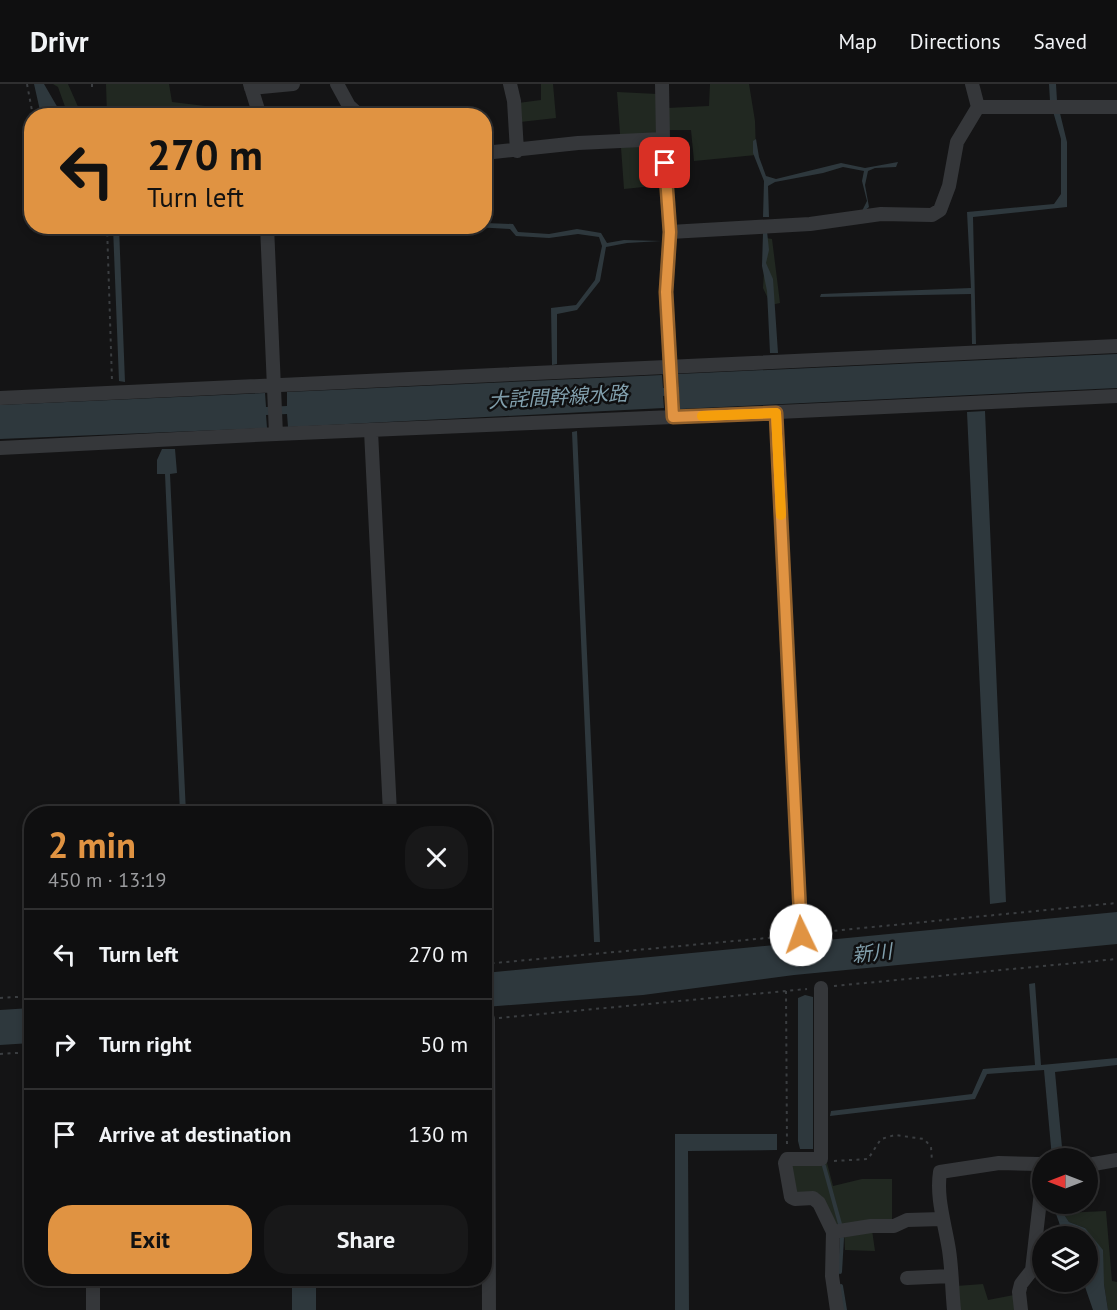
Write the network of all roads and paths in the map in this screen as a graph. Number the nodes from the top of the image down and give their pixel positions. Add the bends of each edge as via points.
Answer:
1 (27, 84) edge
2 (293, 84) edge
3 (338, 84) edge
4 (510, 84) edge
5 (662, 84) edge
6 (972, 84) edge
7 (251, 86) edge
8 (978, 107) junction
9 (1117, 107) edge
10 (32, 108) edge
11 (258, 108) edge
12 (351, 108) edge
13 (663, 139) junction
14 (517, 151) junction
15 (492, 153) edge
16 (670, 232) junction
17 (107, 234) edge
18 (267, 234) edge
19 (1117, 346) edge
20 (669, 367) junction
21 (274, 386) junction
22 (113, 393) junction
23 (1117, 396) edge
24 (0, 398) edge
25 (776, 413) junction
26 (673, 417) junction
27 (371, 430) junction
28 (276, 434) junction
29 (0, 448) edge
30 (390, 806) edge
31 (1117, 903) edge
32 (801, 935) junction
33 (1117, 959) edge
34 (492, 963) edge
35 (821, 988) junction
36 (786, 991) junction
37 (24, 996) edge
38 (0, 998) edge
39 (492, 1019) edge
40 (24, 1052) edge
41 (0, 1054) edge
42 (787, 1159) junction
43 (821, 1159) junction
44 (1117, 1160) edge
45 (1098, 1163) edge
46 (1032, 1164) edge
47 (940, 1172) junction
48 (1038, 1214) edge
49 (942, 1219) junction
50 (833, 1232) junction
51 (951, 1276) junction
52 (907, 1278) dead end
53 (93, 1286) edge
54 (489, 1286) edge
55 (93, 1310) edge
56 (489, 1310) edge
57 (837, 1310) edge
58 (954, 1310) edge
59 (1021, 1310) edge

1 - 10 path
2 - 7 street
3 - 12 street
4 - 14 street
5 - 13 street
6 - 8 street
7 - 11 street
8 - 9 street
8 - 16 street via 957,142 949,186 940,210 932,215 881,214 810,224
13 - 14 street
13 - 16 street
14 - 15 street
16 - 20 street via 666,292
17 - 22 path
18 - 21 street
19 - 20 street
20 - 21 street
20 - 26 street
21 - 22 street
21 - 28 street
22 - 24 street
23 - 25 street
25 - 26 street
25 - 32 street
26 - 27 street
27 - 28 street
27 - 30 street
28 - 29 street
31 - 32 path
32 - 34 path
33 - 35 path
35 - 36 path
35 - 43 street
36 - 39 path
36 - 42 path
37 - 38 path
40 - 41 path
42 - 43 street
42 - 50 street via 791,1197 813,1198 819,1203
43 - 47 path via 868,1159 881,1139 895,1135 924,1139 931,1147 933,1167
44 - 45 street
46 - 47 street via 999,1163
47 - 49 street
48 - 59 street via 1032,1270 1019,1292
49 - 50 street via 907,1220 894,1226
49 - 51 street
50 - 57 street
51 - 52 street
51 - 58 street
53 - 55 street
54 - 56 street

